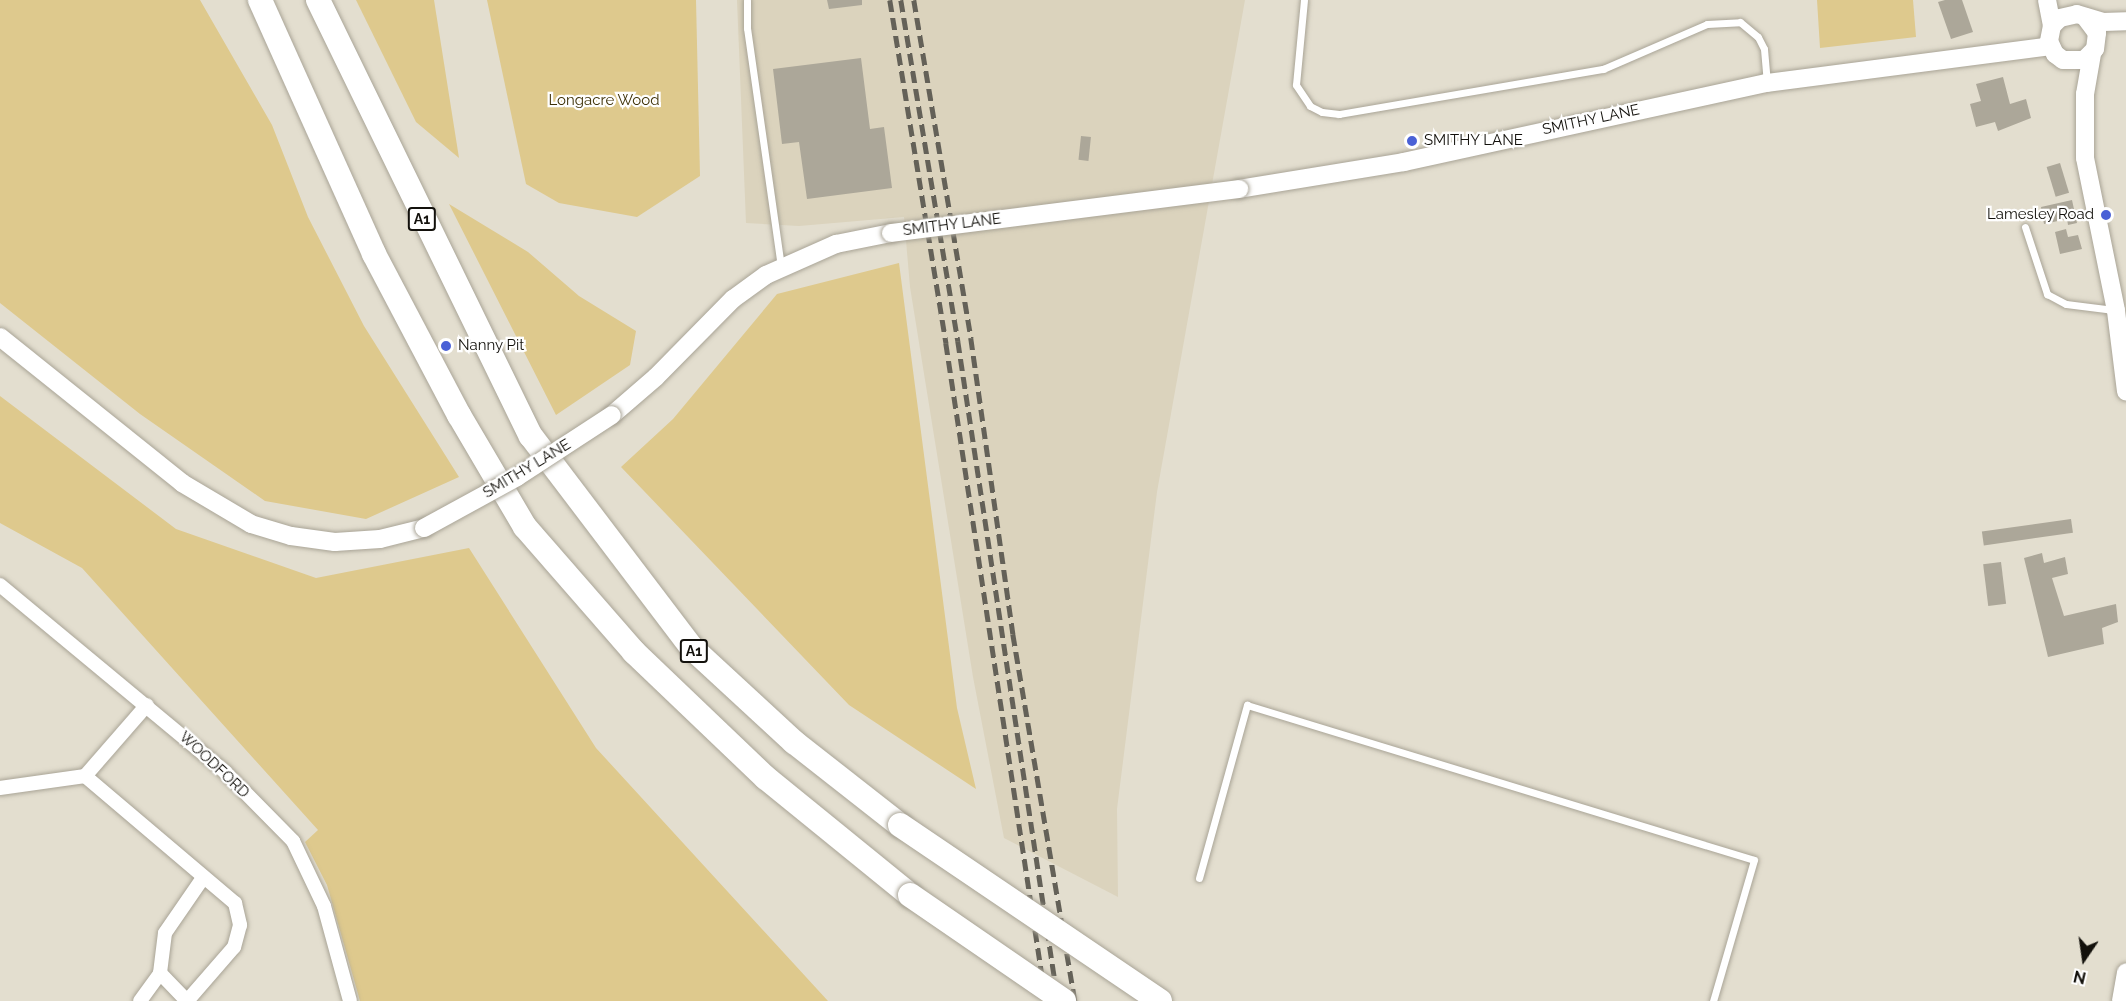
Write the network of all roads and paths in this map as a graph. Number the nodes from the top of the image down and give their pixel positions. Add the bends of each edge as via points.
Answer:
1 (260, 0) edge
2 (318, 0) edge
3 (747, 0) edge
4 (1304, 0) edge
5 (2047, 0) edge
6 (2064, 0) edge
7 (2081, 16) junction
8 (2126, 23) edge
9 (2052, 26) junction
10 (2050, 45) junction
11 (2094, 49) junction
12 (2068, 62) junction
13 (1767, 83) junction
14 (2084, 109) junction
15 (2025, 227) dead end
16 (781, 267) junction
17 (2116, 311) junction
18 (0, 337) edge
19 (2126, 392) edge
20 (0, 585) edge
21 (147, 705) junction
22 (85, 776) junction
23 (0, 788) edge
24 (203, 878) junction
25 (1199, 878) dead end
26 (2126, 972) edge
27 (160, 973) junction
28 (140, 1001) edge
29 (187, 1001) edge
30 (350, 1001) edge
31 (1064, 1001) edge
32 (1160, 1001) edge
33 (1713, 1001) edge
34 (2121, 1001) edge

1 - 31 highway, bridge via 374,254 459,415 525,527 634,652 766,778 910,895
2 - 32 highway, A1, bridge via 531,436 692,648 794,742 900,825
3 - 16 lane
4 - 13 lane via 1296,85 1310,106 1322,112 1339,114 1604,69 1707,24 1740,22 1758,37 1764,49
5 - 9 street
6 - 7 street
7 - 8 street
7 - 9 street via 2060,18
7 - 11 street via 2095,28
8 - 11 street
9 - 10 street
10 - 12 street via 2055,54
10 - 13 street, SMITHY LANE
11 - 12 street via 2079,62
11 - 14 street
12 - 14 street
13 - 16 street, SMITHY LANE, bridge via 1404,162 1239,189 891,233 836,244
14 - 17 street via 2091,199
15 - 17 lane via 2047,294 2066,304
16 - 18 street, SMITHY LANE, bridge via 733,299 656,377 612,415 516,477 424,528 380,539 335,542 291,536 251,524 182,483
17 - 19 street
20 - 21 street, WOODFORD
21 - 22 street
21 - 30 street, WOODFORD via 225,772 293,841 324,906
22 - 23 street
22 - 24 street
24 - 27 street via 165,933
24 - 29 street via 235,903 240,925 234,947
25 - 33 lane via 1247,705 1754,860
26 - 34 street
27 - 28 street
27 - 29 street

